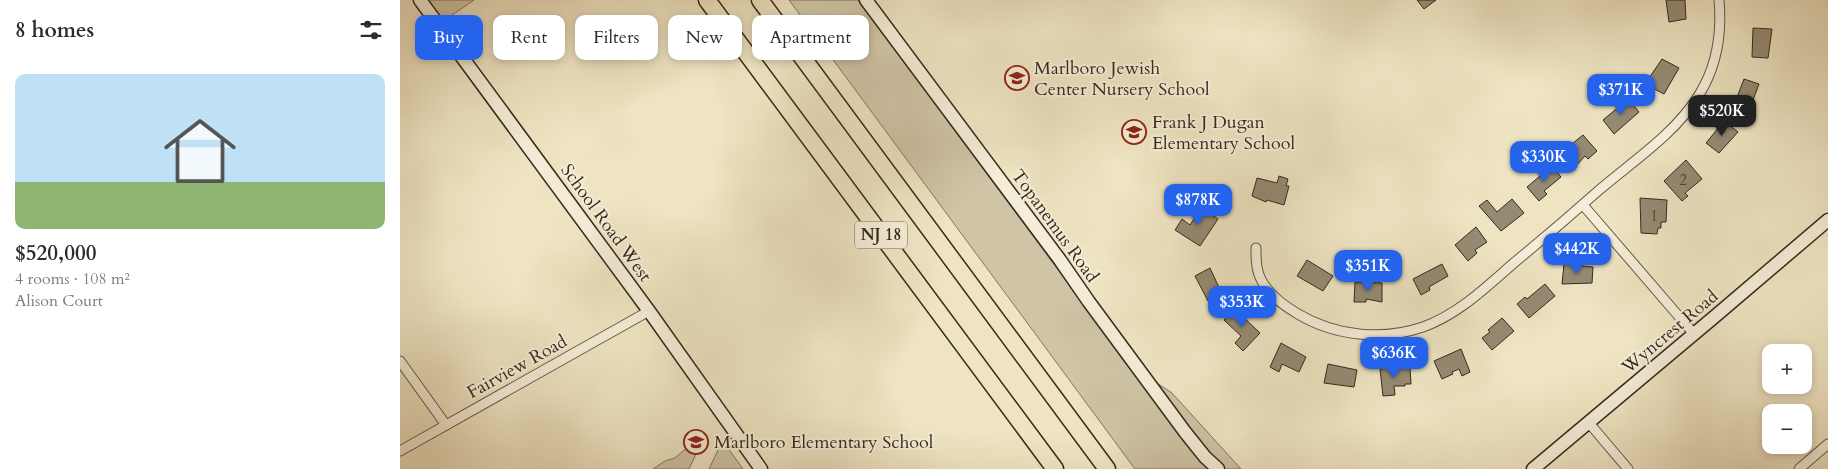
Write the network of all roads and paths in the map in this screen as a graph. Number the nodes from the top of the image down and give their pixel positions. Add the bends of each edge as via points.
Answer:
1 (420, 0) edge
2 (707, 0) edge
3 (760, 0) edge
4 (866, 0) edge
5 (1719, 0) edge
6 (1583, 205) junction
7 (1828, 220) edge
8 (1256, 248) dead end
9 (649, 311) junction
10 (1694, 334) junction
11 (400, 361) edge
12 (1589, 423) junction
13 (446, 425) junction
14 (1828, 444) edge
15 (400, 452) edge
16 (761, 469) edge
17 (1055, 469) edge
18 (1107, 469) edge
19 (1218, 469) edge
20 (1533, 469) edge
21 (1628, 469) edge
22 (1798, 469) edge

1 - 9 street, School Road West
2 - 17 highway, NJ 18
3 - 18 highway, NJ 18
4 - 19 street, Topanemus Road via 1185,432
5 - 6 street via 1720,30 1713,64 1691,107 1666,134
6 - 8 street via 1455,311 1422,327 1388,334 1337,330 1294,311 1261,281
6 - 10 street
7 - 10 street, Wyncrest Road
9 - 13 street, Fairview Road
9 - 16 street, School Road West
10 - 12 street, Wyncrest Road
11 - 13 street
12 - 20 street, Wyncrest Road
12 - 21 street
13 - 15 street, Fairview Road
14 - 22 street

